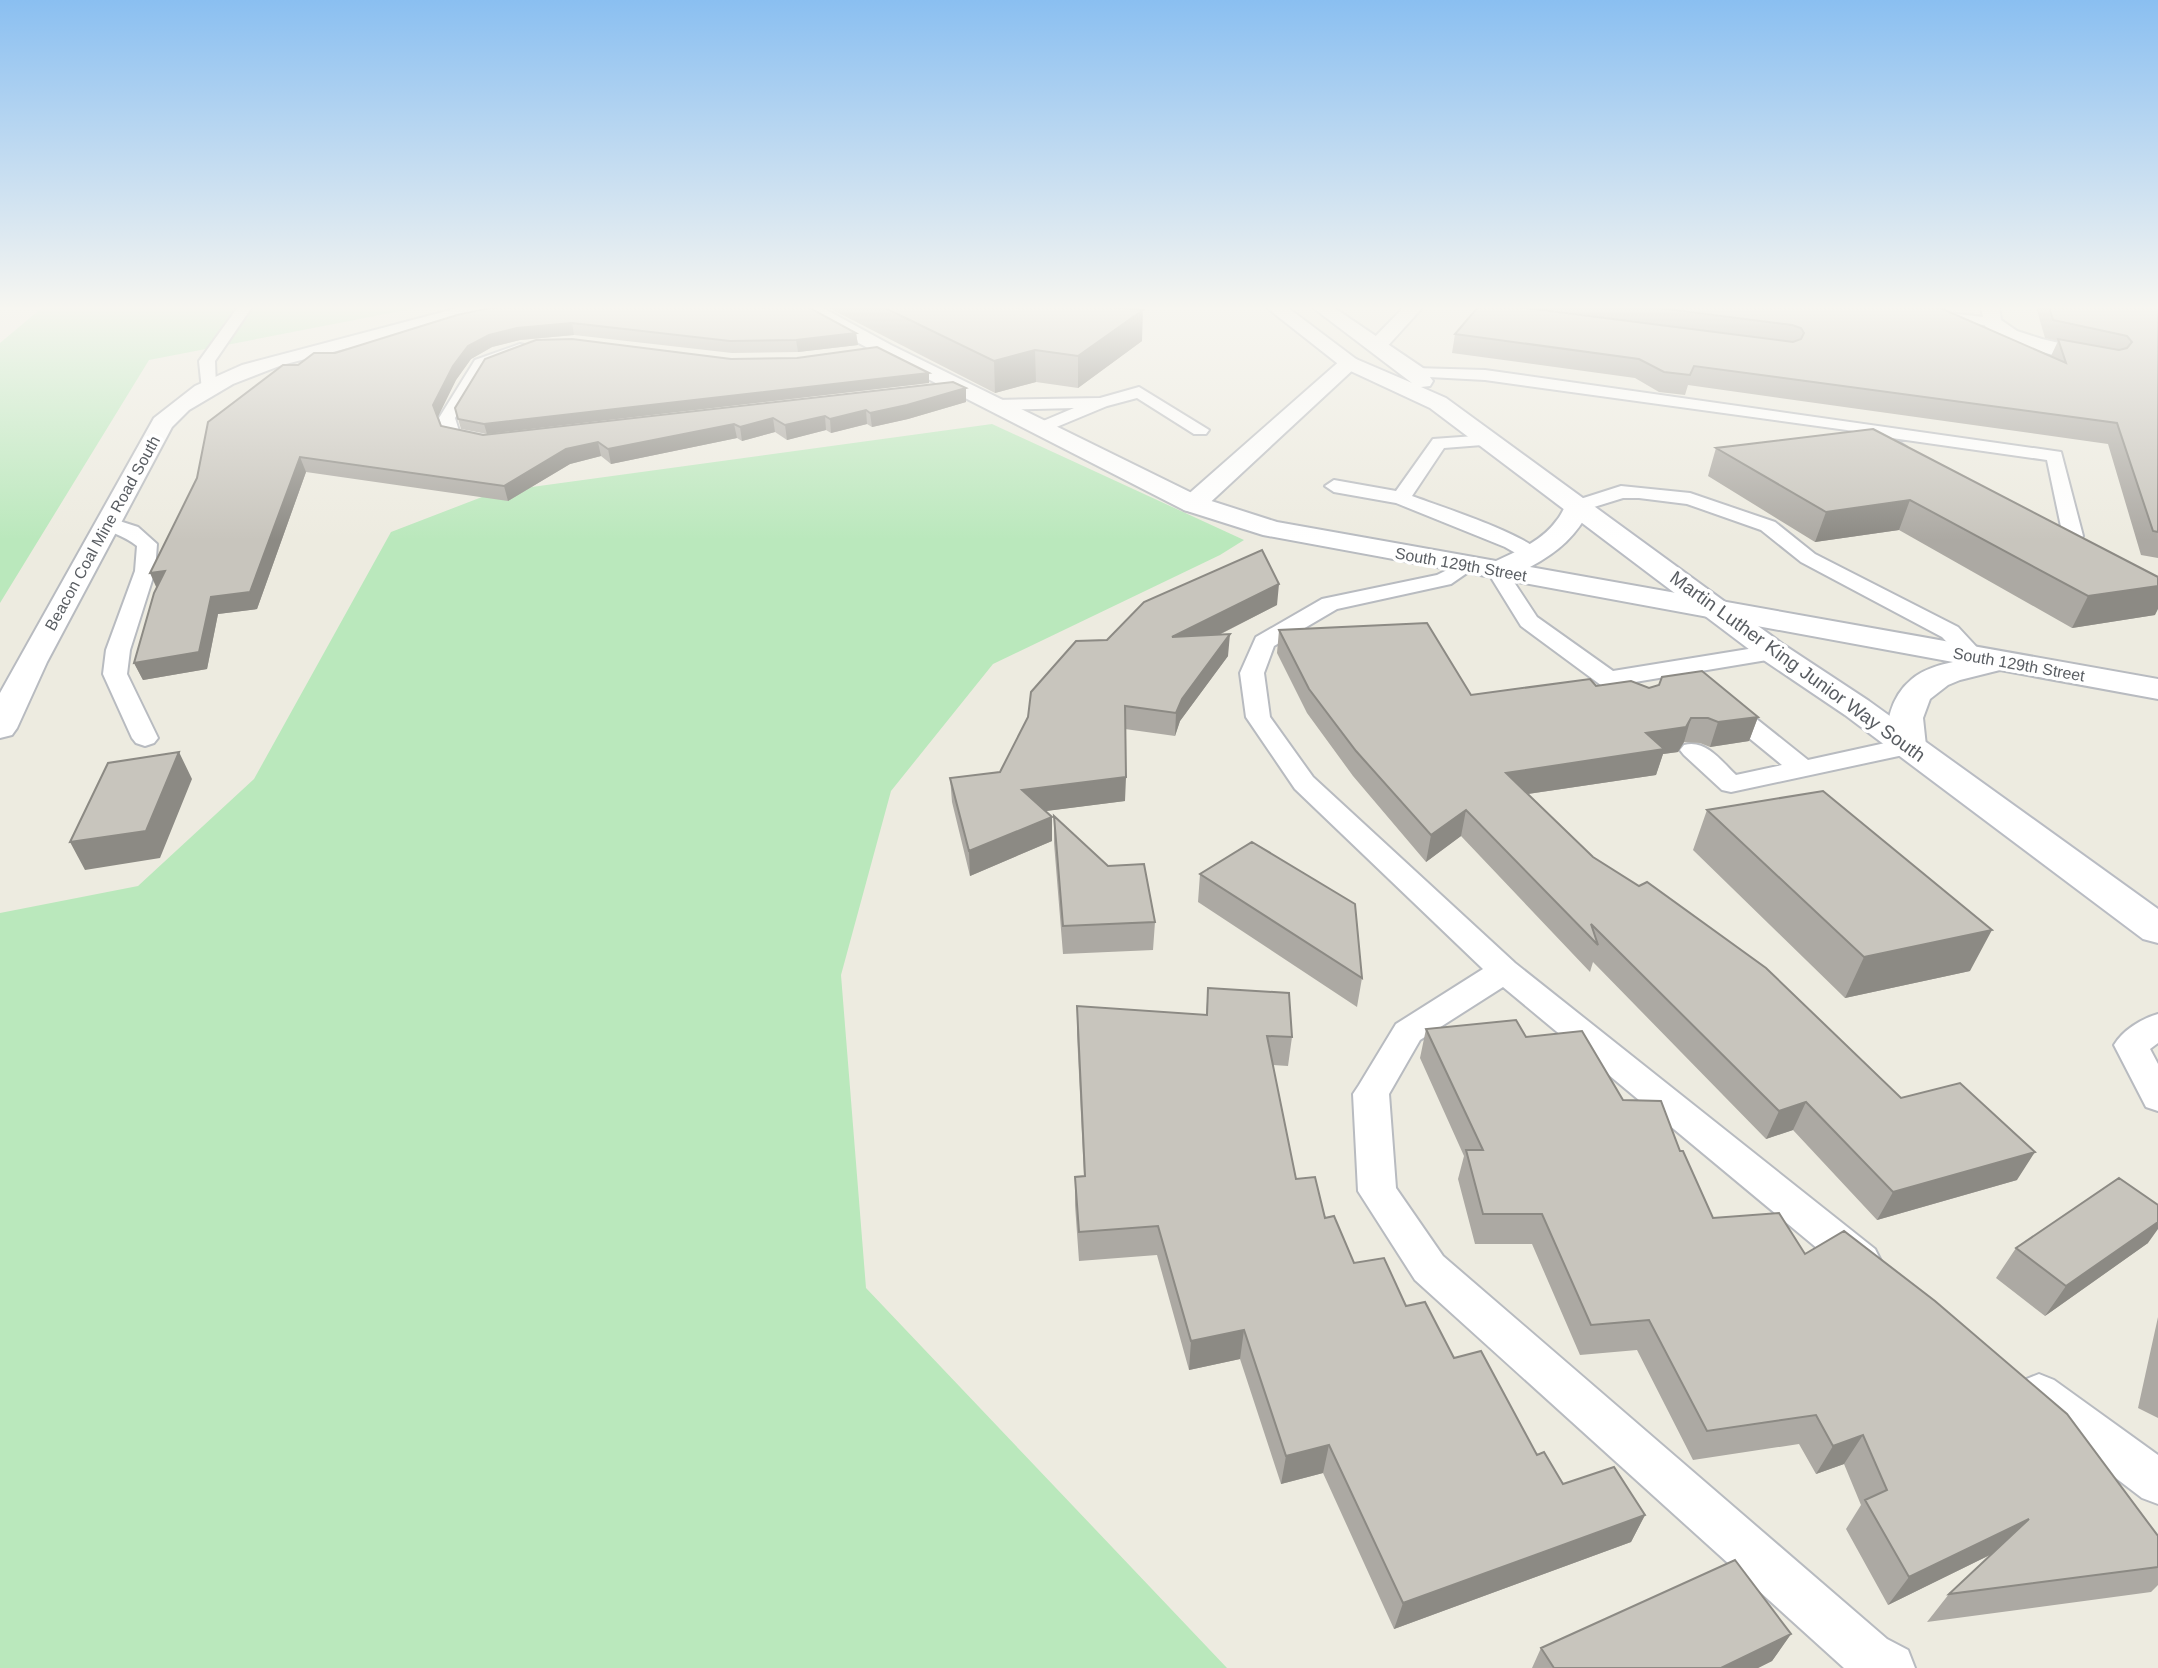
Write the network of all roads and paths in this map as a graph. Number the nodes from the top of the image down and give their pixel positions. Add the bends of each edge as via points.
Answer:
1 (214, 385) edge
2 (467, 385) edge
3 (955, 385) edge
4 (1325, 385) edge
5 (1398, 385) edge
6 (1424, 385) edge
7 (1554, 385) edge
8 (208, 387) joint
9 (959, 387) junction
10 (932, 390) edge
11 (1101, 403) junction
12 (1438, 403) junction
13 (996, 405) junction
14 (1042, 428) junction
15 (1858, 428) junction
16 (1200, 430) dead end
17 (497, 440) edge
18 (1489, 440) junction
19 (1918, 458) edge
20 (1334, 486) dead end
21 (1401, 498) junction
22 (1193, 503) junction
23 (1578, 506) junction
24 (107, 523) junction
25 (2049, 524) edge
26 (1533, 555) junction
27 (1482, 568) junction
28 (1720, 610) junction
29 (1773, 652) junction
30 (1972, 656) junction
31 (2013, 663) junction
32 (1677, 666) junction
33 (1608, 679) junction
34 (2158, 689) edge
35 (1641, 703) edge
36 (0, 728) edge
37 (145, 738) dead end
38 (1908, 746) junction
39 (1693, 750) dead end
40 (1803, 769) junction
41 (2158, 929) edge
42 (1504, 971) junction
43 (2158, 1026) edge
44 (2158, 1098) edge
45 (1890, 1284) edge
46 (2013, 1375) edge
47 (2158, 1482) edge
48 (1890, 1668) edge

1 - 8 street, Beacon Coal Mine Road South
2 - 17 lane via 447,418 452,434
3 - 9 street, South 129th Street
4 - 22 street
5 - 12 street, Martin Luther King Junior Way South
6 - 12 street, Martin Luther King Junior Way South
7 - 15 lane
8 - 24 street, Beacon Coal Mine Road South via 181,403 162,423
9 - 10 lane
9 - 13 street, South 129th Street
11 - 13 lane
11 - 14 lane
11 - 16 lane via 1139,392
12 - 18 street, Martin Luther King Junior Way South
13 - 14 street, South 129th Street
14 - 22 street, South 129th Street
15 - 19 lane
15 - 25 lane via 2054,456 2079,539
18 - 21 lane via 1439,443
18 - 23 street, Martin Luther King Junior Way South
20 - 21 lane
21 - 26 lane
22 - 27 street, South 129th Street via 1273,529
23 - 26 street via 1561,534
23 - 28 street, Martin Luther King Junior Way South
23 - 30 lane via 1621,492 1639,492 1690,499 1768,526 1808,558 1950,632
24 - 36 street, Beacon Coal Mine Road South
24 - 37 lane via 131,531 147,544 145,572 118,650 115,674
26 - 27 street
27 - 28 street, South 129th Street
27 - 33 lane via 1529,621
27 - 42 lane via 1330,604 1264,642 1252,673 1258,717 1304,783
28 - 29 street, Martin Luther King Junior Way South
28 - 30 street, South 129th Street
29 - 32 lane
29 - 38 street, Martin Luther King Junior Way South
30 - 31 street, South 129th Street
31 - 34 street, South 129th Street
31 - 38 street via 1966,667 1922,686 1906,718
32 - 33 lane
32 - 40 lane
33 - 35 lane
38 - 40 lane
38 - 41 street, Martin Luther King Junior Way South
39 - 40 lane via 1731,784
42 - 45 lane
42 - 48 lane via 1408,1032 1371,1094 1377,1191 1429,1268 1869,1657
43 - 44 lane via 2131,1045
46 - 47 lane

